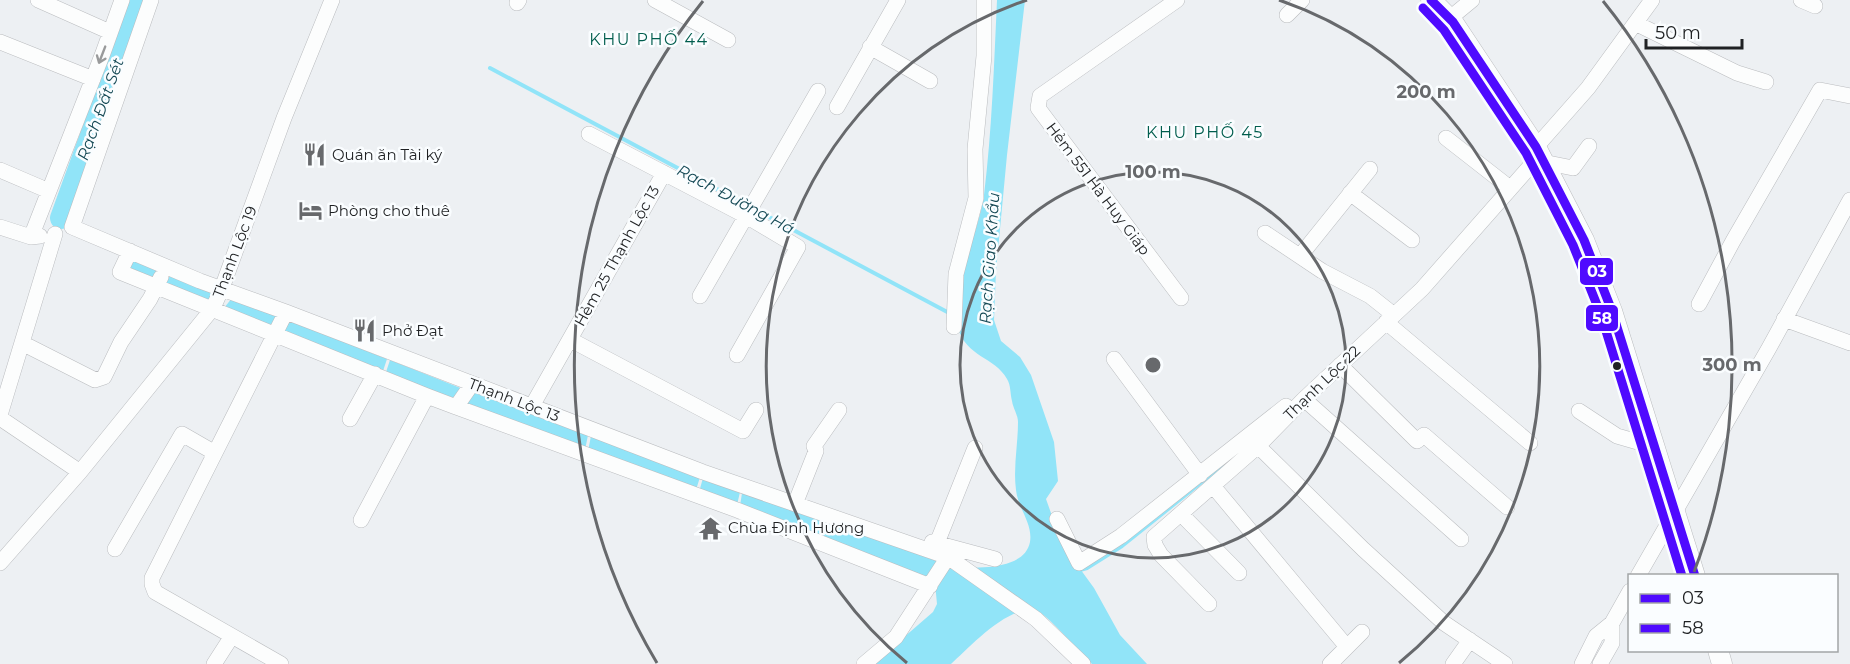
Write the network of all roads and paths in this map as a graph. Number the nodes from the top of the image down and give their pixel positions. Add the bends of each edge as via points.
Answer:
1 (38, 0) edge
2 (122, 0) edge
3 (151, 0) edge
4 (332, 0) edge
5 (655, 0) edge
6 (898, 0) edge
7 (984, 0) edge
8 (1178, 0) edge
9 (1302, 0) edge
10 (1431, 0) edge
11 (1472, 0) edge
12 (1652, 0) edge
13 (679, 6) edge
14 (1287, 15) dead end
15 (1449, 18) junction
16 (1635, 23) junction
17 (110, 32) junction
18 (728, 40) dead end
19 (0, 42) edge
20 (870, 47) junction
21 (93, 78) junction
22 (930, 81) dead end
23 (1766, 82) dead end
24 (818, 91) dead end
25 (1850, 96) edge
26 (837, 107) dead end
27 (589, 134) dead end
28 (1446, 138) dead end
29 (1589, 147) dead end
30 (1540, 155) junction
31 (1370, 169) dead end
32 (0, 170) edge
33 (664, 173) junction
34 (1510, 188) junction
35 (49, 191) junction
36 (1350, 193) junction
37 (1850, 200) edge
38 (751, 208) junction
39 (0, 227) edge
40 (72, 227) junction
41 (1265, 233) dead end
42 (55, 234) junction
43 (31, 237) junction
44 (1412, 240) dead end
45 (130, 251) junction
46 (1300, 256) junction
47 (165, 267) junction
48 (156, 286) junction
49 (222, 288) junction
50 (700, 296) dead end
51 (1181, 298) dead end
52 (1699, 304) dead end
53 (213, 308) junction
54 (286, 312) junction
55 (1390, 318) junction
56 (1784, 319) junction
57 (954, 327) dead end
58 (274, 334) junction
59 (571, 340) junction
60 (22, 343) junction
61 (1850, 343) edge
62 (391, 352) junction
63 (737, 355) dead end
64 (1114, 359) dead end
65 (1339, 364) junction
66 (379, 375) junction
67 (472, 384) junction
68 (427, 396) junction
69 (1304, 399) junction
70 (532, 406) junction
71 (456, 407) junction
72 (756, 410) dead end
73 (839, 410) dead end
74 (1579, 411) dead end
75 (0, 417) edge
76 (350, 419) dead end
77 (590, 429) junction
78 (1530, 443) dead end
79 (1258, 446) junction
80 (1655, 447) junction
81 (975, 448) dead end
82 (215, 453) junction
83 (586, 454) junction
84 (80, 472) junction
85 (1200, 475) junction
86 (1213, 486) junction
87 (795, 504) junction
88 (1507, 507) dead end
89 (1676, 512) junction
90 (1181, 514) junction
91 (1057, 519) dead end
92 (361, 520) dead end
93 (878, 532) junction
94 (1461, 539) dead end
95 (937, 543) junction
96 (115, 549) dead end
97 (995, 559) dead end
98 (954, 561) junction
99 (0, 563) edge
100 (1239, 573) dead end
101 (1639, 574) edge
102 (1694, 574) edge
103 (930, 586) junction
104 (1628, 593) edge
105 (1209, 604) dead end
106 (1612, 622) junction
107 (1362, 632) dead end
108 (232, 636) junction
109 (1470, 640) junction
110 (1347, 647) junction
111 (214, 664) edge
112 (281, 664) edge
113 (864, 664) edge
114 (1083, 664) edge
115 (1330, 664) edge
116 (1454, 664) edge
117 (1505, 664) edge
118 (1582, 664) edge
119 (1600, 664) edge

1 - 17 street
2 - 17 street
3 - 40 street
4 - 49 street, Thạnh Lộc 19
5 - 13 street
6 - 20 street
7 - 57 street via 975,198 956,274
8 - 51 street, Hẻm 551 Hà Huy Giáp via 1040,96 1038,108
9 - 14 street
10 - 15 main road
11 - 15 street
12 - 16 street, Thạnh Lộc 22
13 - 18 street
15 - 30 main road
16 - 23 street via 1737,73
16 - 30 street, Thạnh Lộc 22
17 -> 21 street
19 - 21 street
20 - 22 street
20 - 26 street
21 - 35 street
24 - 38 street
25 - 52 street via 1820,90
27 - 33 street
28 - 34 street
29 - 30 street via 1573,168
30 - 34 street, Thạnh Lộc 22
30 - 80 main road via 1584,240 1612,312
31 - 36 street
32 - 35 street
33 - 38 street
33 - 59 street, Hẻm 25 Thạnh Lộc 13
34 - 55 street, Thạnh Lộc 22 via 1422,289
35 - 43 street
36 - 44 street
36 - 46 street
37 - 56 street
38 - 50 street
38 - 63 street via 798,247
39 - 43 street
40 - 42 street
40 - 45 street, Thạnh Lộc 13
41 - 46 street
42 - 43 street
42 - 60 street
45 - 47 street, Thạnh Lộc 13
45 - 48 street via 120,272
46 - 55 street via 1370,296
47 - 48 street
47 - 49 street, Thạnh Lộc 13
48 - 53 street
48 - 60 street via 104,377 95,380
49 - 53 street, Thạnh Lộc 19
49 - 54 street, Thạnh Lộc 13
53 - 58 street
53 - 84 street, Thạnh Lộc 19
54 - 58 street
54 - 62 street, Thạnh Lộc 13
55 - 65 street, Thạnh Lộc 22
55 - 78 street
56 - 61 street
56 - 89 street
58 - 66 street
58 - 82 street
59 - 70 street, Hẻm 25 Thạnh Lộc 13
59 - 72 street via 743,431
60 - 75 street
62 - 66 street
62 - 67 street, Thạnh Lộc 13
64 - 85 street
65 - 69 street, Thạnh Lộc 22
65 - 85 street, Thạnh Lộc 22 via 1330,365
65 - 88 street via 1417,441 1424,435
66 - 68 street
66 - 76 street
67 - 70 street, Thạnh Lộc 13
67 - 71 street
68 - 71 street
68 - 92 street
69 - 79 street, Thạnh Lộc 22
69 - 94 street
70 - 77 street, Thạnh Lộc 13
71 - 83 street
73 - 87 street via 814,446 816,451
74 - 80 street via 1617,436
75 - 84 street
77 - 83 street
77 - 87 street, Thạnh Lộc 13
79 - 86 street, Thạnh Lộc 22
79 - 109 street via 1363,549 1444,623
80 - 89 main road
81 - 95 street
82 - 96 street via 182,434
82 - 108 street via 152,584 155,592
83 - 103 street
84 - 99 street, Thạnh Lộc 19
85 - 91 street, Thạnh Lộc 22 via 1079,563
86 - 90 street, Thạnh Lộc 22
86 - 110 street
87 - 93 street, Thạnh Lộc 13
89 - 101 street
89 - 102 main road
90 - 100 street
90 - 105 street, Thạnh Lộc 22 via 1154,537 1155,545
93 - 95 street via 886,529
93 - 98 street, Thạnh Lộc 13
95 - 97 street
98 - 103 street
98 - 114 street, Thạnh Lộc 13 via 1036,619
103 - 113 street via 896,637
104 - 106 street
106 - 118 street via 1596,636
106 - 119 street via 1612,643
107 - 110 street
108 - 111 street
108 - 112 street
109 - 116 street
109 - 117 street
110 - 115 street

